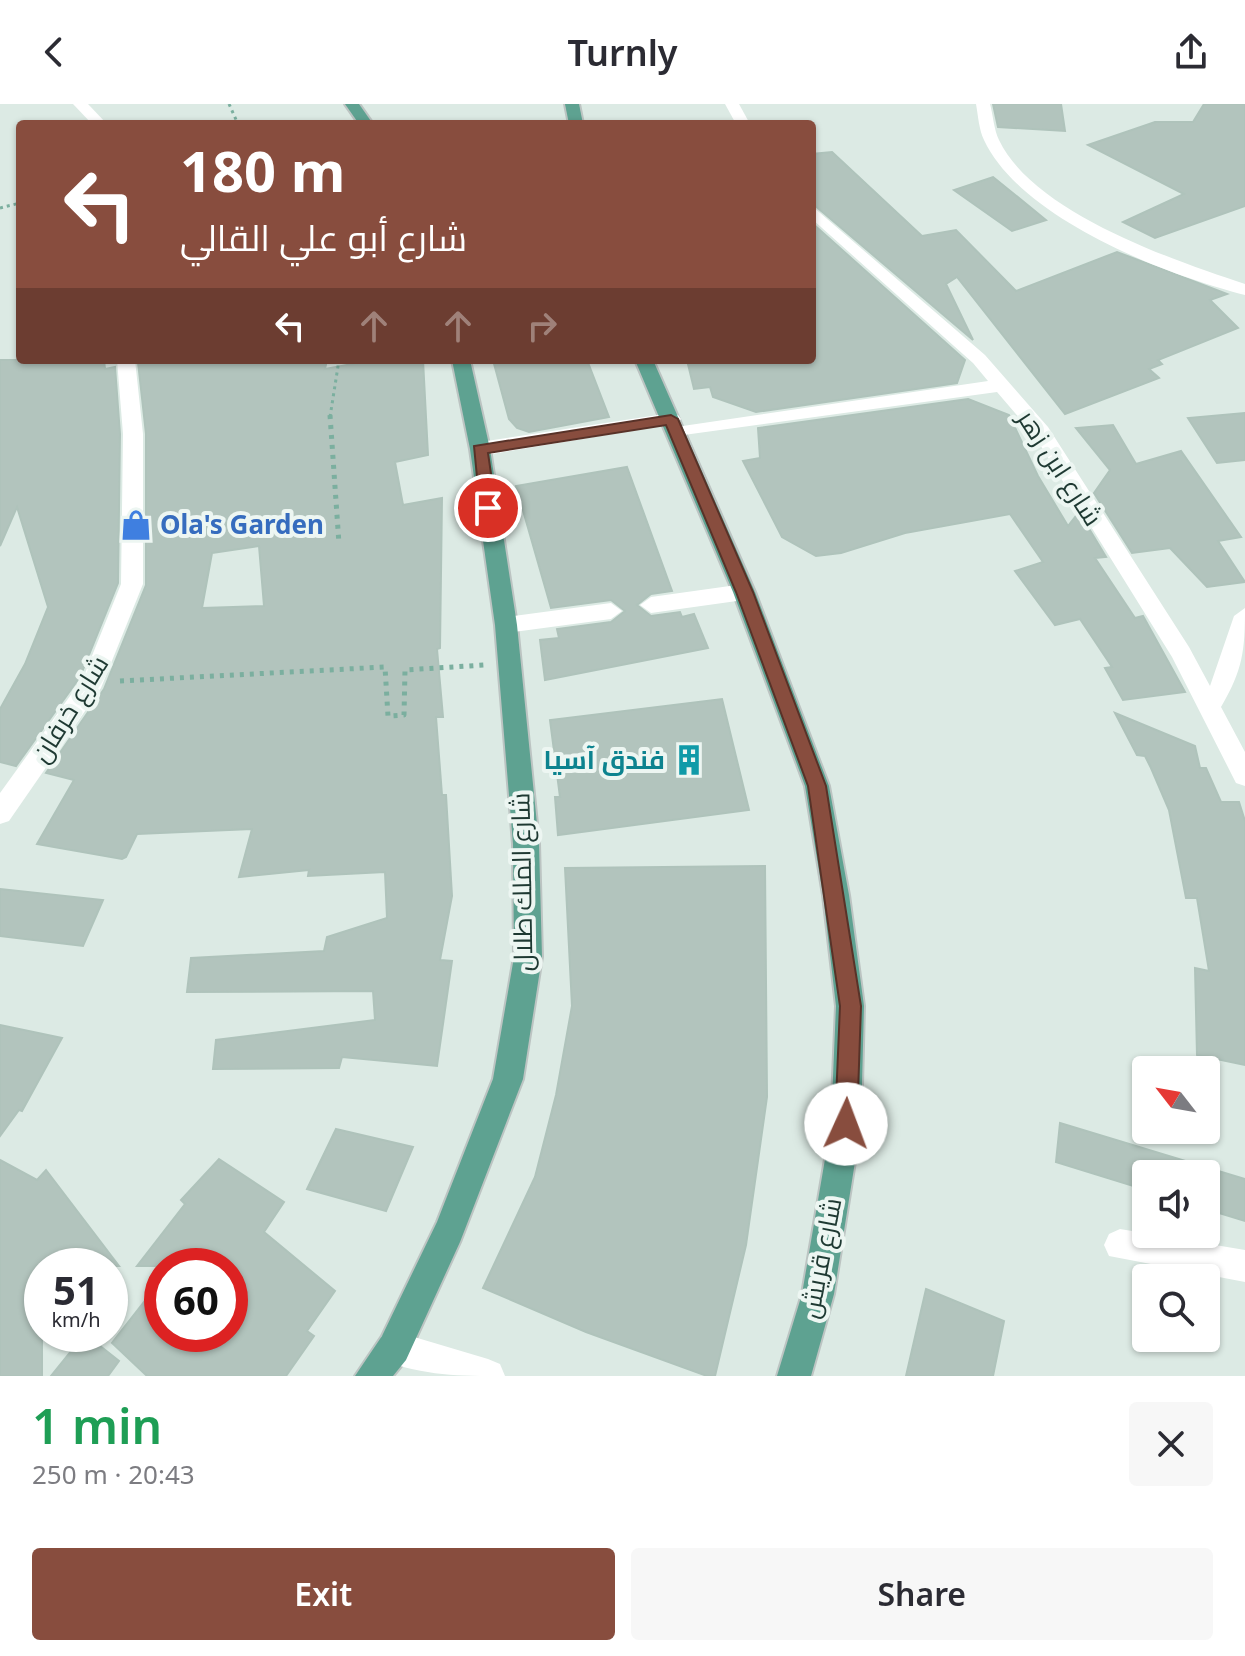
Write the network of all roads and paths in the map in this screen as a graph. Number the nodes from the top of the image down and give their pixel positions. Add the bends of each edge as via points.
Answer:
1 (80, 104) edge
2 (983, 104) edge
3 (96, 120) edge
4 (816, 215) edge
5 (1245, 290) edge
6 (126, 364) edge
7 (338, 364) edge
8 (462, 364) edge
9 (646, 364) edge
10 (1002, 385) junction
11 (674, 426) junction
12 (480, 449) junction
13 (339, 544) dead end
14 (744, 592) junction
15 (651, 605) dead end
16 (611, 611) dead end
17 (1245, 616) edge
18 (506, 625) junction
19 (509, 663) junction
20 (93, 682) junction
21 (1210, 705) junction
22 (1245, 776) edge
23 (0, 813) edge
24 (1120, 1245) dead end
25 (1245, 1266) edge
26 (394, 1348) junction
27 (372, 1376) edge
28 (488, 1376) edge
29 (794, 1376) edge

1 - 3 street
2 - 5 street via 992,142 1037,194 1121,243
4 - 10 street, شارع ابن زهر
6 - 20 street, شارع خرفان via 133,434 132,584
7 - 13 path via 331,383 330,430
8 - 12 main road, شارع الملك طلال
9 - 11 main road, شارع قريش
10 - 11 street
10 - 21 street, شارع ابن زهر via 1041,431
11 - 12 street
11 - 14 main road, شارع قريش
12 - 18 main road, شارع الملك طلال
14 - 15 street
14 - 29 main road, شارع قريش via 817,786 850,1006 846,1124 818,1294
16 - 18 street
17 - 21 street via 1226,679
18 - 19 main road, شارع الملك طلال
19 - 20 path via 405,670 404,715 388,716 385,667
19 - 26 main road, شارع الملك طلال via 526,844 528,957 508,1079 449,1231
20 - 23 street, شارع خرفان
21 - 22 street, شارع ابن زهر
24 - 25 street
26 - 27 main road, شارع الملك طلال
26 - 28 street

